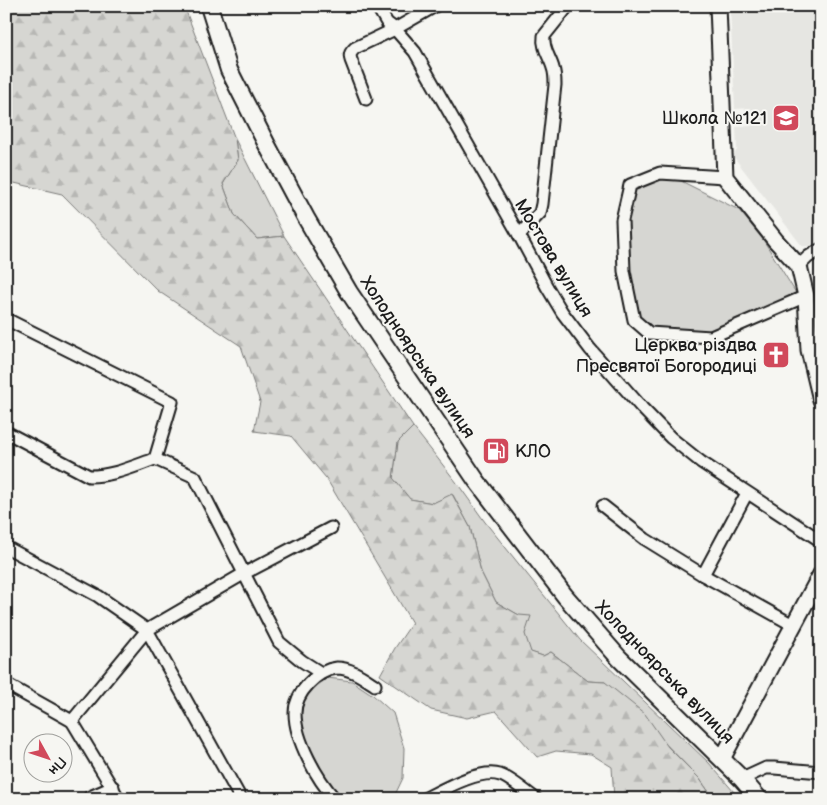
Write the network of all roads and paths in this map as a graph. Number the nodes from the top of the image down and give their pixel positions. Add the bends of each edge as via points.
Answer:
1 (209, 6) edge
2 (377, 6) edge
3 (435, 6) edge
4 (568, 6) edge
5 (718, 6) edge
6 (395, 29) junction
7 (366, 100) dead end
8 (725, 177) junction
9 (520, 235) junction
10 (821, 249) edge
11 (799, 266) junction
12 (806, 296) junction
13 (6, 320) edge
14 (821, 400) edge
15 (6, 432) edge
16 (155, 459) junction
17 (747, 493) junction
18 (603, 506) dead end
19 (331, 528) dead end
20 (821, 540) edge
21 (6, 547) edge
22 (246, 573) junction
23 (821, 574) edge
24 (703, 575) junction
25 (794, 625) junction
26 (147, 630) junction
27 (321, 673) junction
28 (6, 684) edge
29 (375, 685) dead end
30 (72, 722) junction
31 (722, 759) junction
32 (821, 772) edge
33 (742, 779) junction
34 (113, 788) junction
35 (90, 799) edge
36 (119, 799) edge
37 (241, 799) edge
38 (335, 799) edge
39 (424, 799) edge
40 (536, 799) edge
41 (759, 799) edge

1 - 31 main road, Холодноярська вулиця via 230,70 306,218 349,292 476,480 565,596 619,658
2 - 6 street, Мостова вулиця via 387,23
3 - 6 street
4 - 9 street via 544,36 545,50 554,68 555,85 542,204 540,213
5 - 8 street
6 - 7 street via 351,52
6 - 9 street, Мостова вулиця via 415,52
8 - 11 street
8 - 12 street via 660,174 630,185 622,220 624,271 634,320 649,333 711,338
9 - 17 street, Мостова вулиця via 562,312 590,349 672,438
10 - 11 street
11 - 12 street
12 - 14 street via 809,350
13 - 16 street via 172,402
15 - 16 street via 89,476 121,472
16 - 22 street via 195,477
17 - 20 street, Мостова вулиця
17 - 24 street
18 - 24 street via 645,539
19 - 22 street
21 - 26 street via 98,596
22 - 26 street
22 - 27 street via 279,642
23 - 25 street
24 - 25 street
25 - 31 street
26 - 30 street
26 - 37 street
27 - 29 street via 337,668 362,676
27 - 38 street via 302,691 295,712 298,735 310,762
28 - 30 street
30 - 34 street
31 - 33 main road, Холодноярська вулиця
32 - 33 street via 766,768
33 - 41 main road, Холодноярська вулиця
34 - 35 street
34 - 36 street
39 - 40 street via 484,774 501,775

